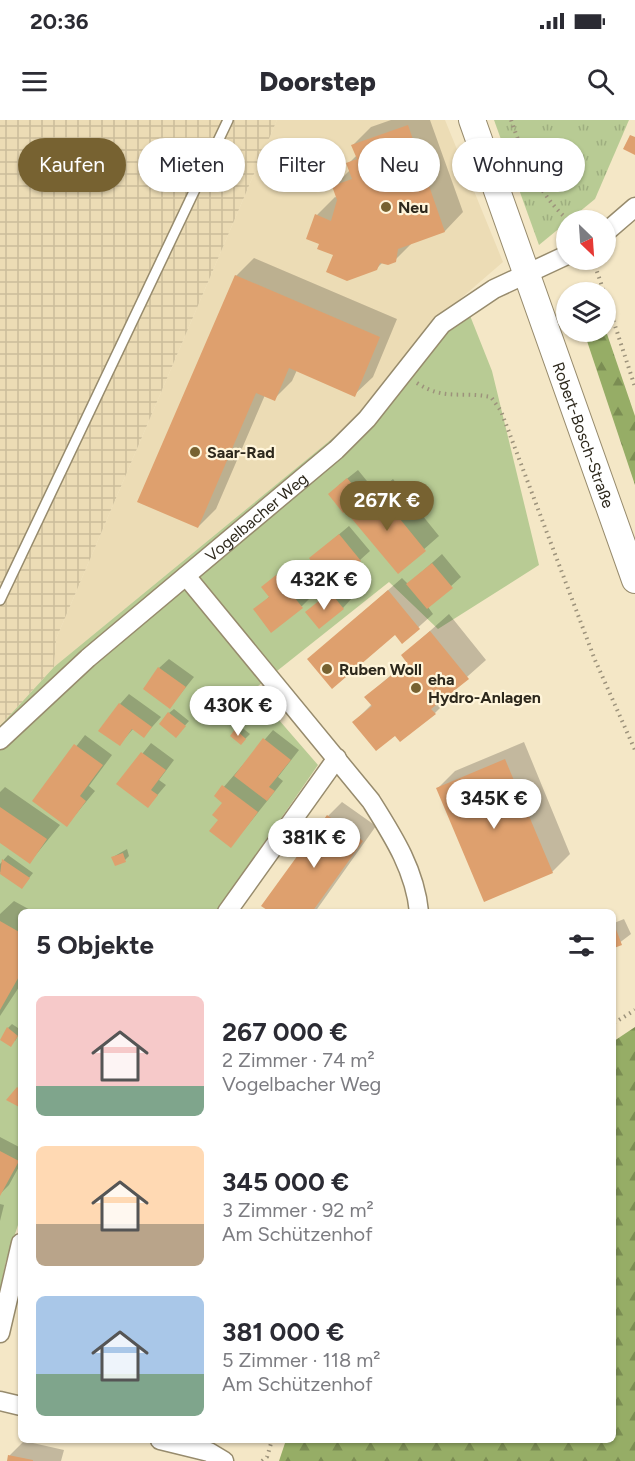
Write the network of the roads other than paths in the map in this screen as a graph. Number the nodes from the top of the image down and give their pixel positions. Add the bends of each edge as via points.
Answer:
1 (228, 120) edge
2 (472, 120) edge
3 (635, 207) edge
4 (616, 223) edge
5 (556, 260) edge
6 (525, 273) junction
7 (186, 576) junction
8 (635, 580) edge
9 (0, 600) edge
10 (0, 740) edge
11 (338, 758) junction
12 (229, 909) edge
13 (418, 909) edge
14 (18, 1256) edge
15 (0, 1333) edge
16 (0, 1401) edge
17 (18, 1405) edge
18 (172, 1443) edge
19 (224, 1461) edge

1 - 9 lane
2 - 6 main road, Robert-Bosch-Straße
3 - 4 street
5 - 6 street, Vogelbacher Weg
6 - 7 street, Vogelbacher Weg via 484,294 442,324 367,419 336,450
6 - 8 main road, Robert-Bosch-Straße
7 - 10 street, Vogelbacher Weg via 88,658
7 - 11 street
11 - 12 street
11 - 13 street via 394,838 408,867
14 - 15 street
16 - 17 street
18 - 19 street via 209,1452

